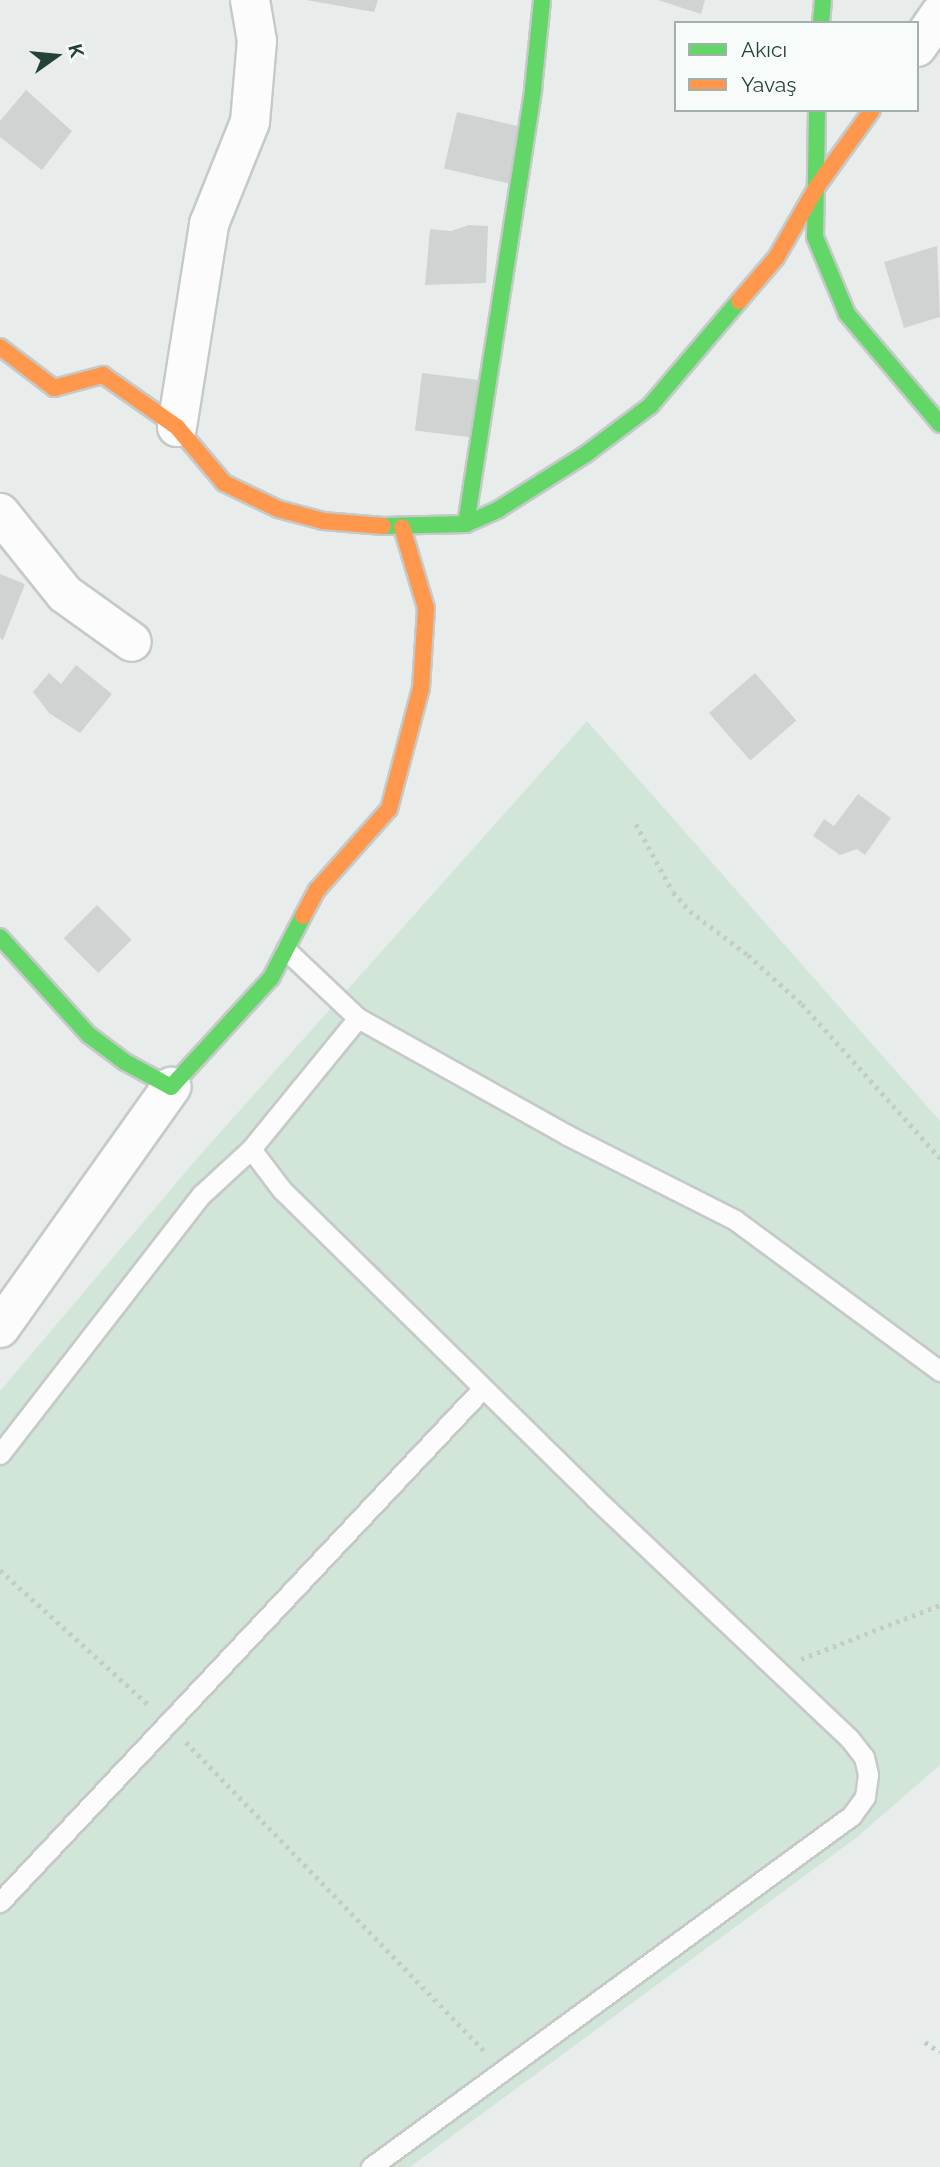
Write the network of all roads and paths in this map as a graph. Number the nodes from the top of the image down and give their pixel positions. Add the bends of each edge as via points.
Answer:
1 (250, 0) edge
2 (542, 0) edge
3 (823, 0) edge
4 (940, 14) edge
5 (821, 21) edge
6 (919, 44) edge
7 (817, 112) edge
8 (871, 112) edge
9 (818, 185) junction
10 (0, 347) edge
11 (940, 424) edge
12 (177, 427) junction
13 (0, 513) edge
14 (466, 524) junction
15 (402, 527) junction
16 (132, 642) dead end
17 (636, 824) dead end
18 (0, 937) edge
19 (286, 950) junction
20 (358, 1018) junction
21 (171, 1087) junction
22 (251, 1149) junction
23 (940, 1158) edge
24 (0, 1328) edge
25 (940, 1371) edge
26 (483, 1388) junction
27 (0, 1454) edge
28 (0, 1570) edge
29 (940, 1605) edge
30 (777, 1670) junction
31 (170, 1724) junction
32 (0, 1902) edge
33 (926, 2042) dead end
34 (940, 2052) edge
35 (503, 2072) junction
36 (371, 2167) edge

1 - 12 street via 257,41 250,122 209,224
2 - 14 street via 533,89
3 - 5 street
4 - 6 street
7 - 9 street
8 - 9 street
9 - 11 street via 815,237 847,314
9 - 14 street via 776,258 650,406 586,454 499,509
10 - 12 street via 54,388 103,375
12 - 15 street via 224,482 278,509 323,521
13 - 16 street via 65,594
14 - 15 street
15 - 19 street via 426,608 421,688 389,809 317,890
17 - 23 path via 673,892 690,911 802,1004
18 - 21 street via 89,1035 125,1062
19 - 20 lane
19 - 21 street via 271,978
20 - 22 lane
20 - 25 lane via 567,1135 735,1220
21 - 24 street
22 - 26 lane via 282,1190
22 - 27 lane via 202,1194
26 - 30 lane
26 - 31 lane
28 - 31 path
29 - 30 path via 854,1635
30 - 35 lane via 864,1757 865,1797 851,1816 766,1881
31 - 32 lane
31 - 35 path
33 - 34 path
35 - 36 lane

